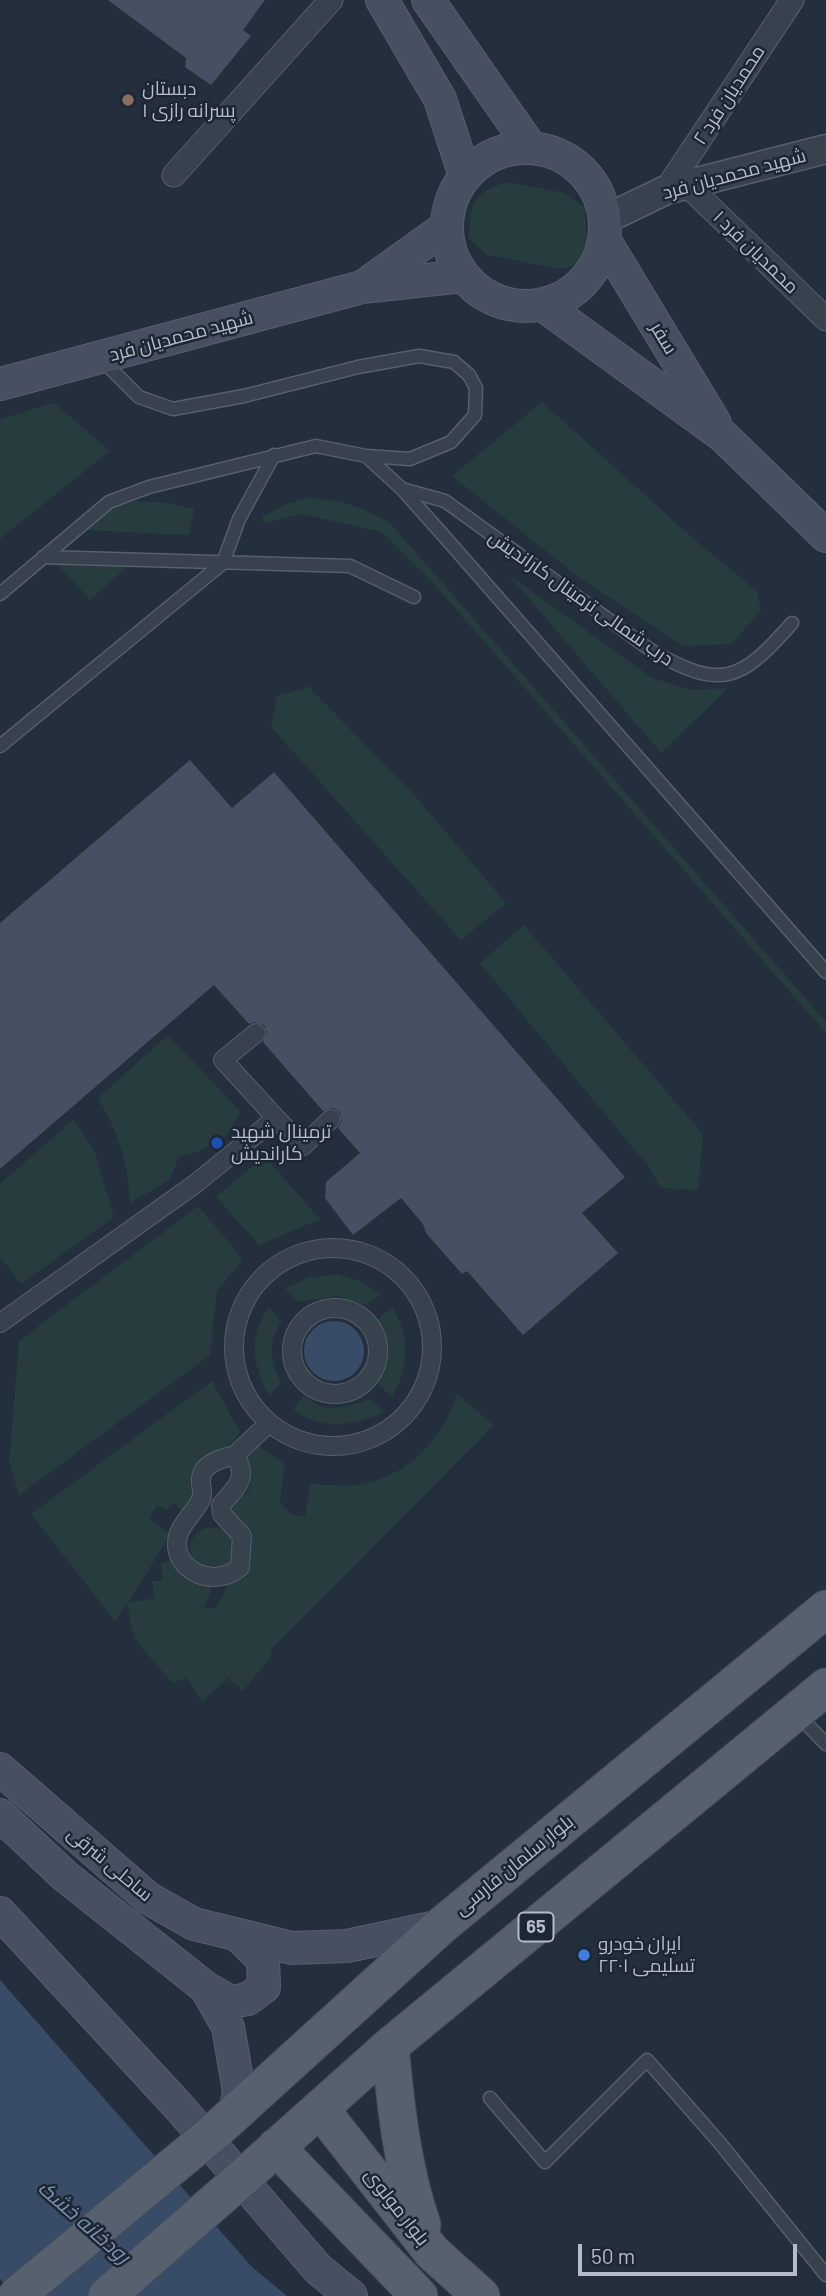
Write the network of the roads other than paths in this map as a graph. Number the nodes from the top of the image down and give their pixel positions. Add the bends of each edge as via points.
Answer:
1 (331, 0) edge
2 (382, 0) edge
3 (428, 0) edge
4 (792, 0) edge
5 (531, 148) junction
6 (826, 149) edge
7 (174, 175) dead end
8 (465, 176) junction
9 (676, 187) junction
10 (446, 227) junction
11 (606, 230) junction
12 (463, 276) junction
13 (362, 287) junction
14 (543, 305) junction
15 (826, 319) edge
16 (99, 358) junction
17 (0, 384) edge
18 (723, 436) junction
19 (274, 455) junction
20 (366, 456) junction
21 (402, 489) junction
22 (826, 536) edge
23 (43, 557) junction
24 (223, 563) junction
25 (0, 594) edge
26 (414, 597) dead end
27 (792, 622) dead end
28 (0, 746) edge
29 (826, 972) edge
30 (256, 1033) dead end
31 (276, 1118) junction
32 (331, 1119) dead end
33 (369, 1322) joint
34 (0, 1323) edge
35 (267, 1424) junction
36 (235, 1455) junction
37 (826, 1609) edge
38 (826, 1687) edge
39 (795, 1713) junction
40 (826, 1744) edge
41 (0, 1769) edge
42 (0, 1815) edge
43 (0, 1913) edge
44 (440, 1926) junction
45 (240, 1937) junction
46 (206, 1988) junction
47 (390, 2046) junction
48 (490, 2098) dead end
49 (224, 2123) junction
50 (332, 2123) junction
51 (288, 2159) junction
52 (432, 2252) junction
53 (826, 2275) edge
54 (16, 2296) edge
55 (107, 2296) edge
56 (351, 2296) edge
57 (419, 2296) edge
58 (481, 2296) edge

1 - 7 street
2 - 8 main road via 440,100
3 - 5 main road
4 - 9 street, ۲ محمدیان فرد
5 - 8 main road via 494,154
5 - 11 main road via 554,152 573,163 595,188
6 - 9 street, شهید محمدیان فرد
8 - 10 main road via 451,200
9 - 11 street, شهید محمدیان فرد
9 - 15 street, ۱ محمدیان فرد
10 - 12 main road via 450,253
10 - 13 main road
11 - 14 main road via 600,259 577,289
11 - 18 main road, سفر
12 - 13 main road
12 - 14 main road via 498,302 520,307
13 - 16 main road, شهید محمدیان فرد
14 - 18 main road, سفر
16 - 17 main road, شهید محمدیان فرد
16 - 20 lane via 139,397 173,409 419,356 454,362 469,375 476,388 475,415 451,442 410,459
18 - 22 main road, سفر
19 - 20 lane via 316,446
19 - 23 lane via 109,502
19 - 24 lane via 239,519
20 - 21 lane
21 - 27 lane, درب شمالی ترمینال کاراندیش via 445,500 652,651 687,671 726,676 750,666
21 - 29 lane
23 - 24 lane
23 - 25 lane
24 - 26 lane via 350,566
24 - 28 lane
30 - 31 street via 223,1060
31 - 32 street via 303,1146
31 - 34 street via 195,1184
33 - 33 street via 379,1355 362,1386 337,1394 322,1392 300,1377 291,1349 305,1319 331,1308 345,1309
35 - 35 street via 246,1398 235,1352 237,1319 264,1275 312,1250 351,1248 400,1273 416,1291 430,1322 431,1371 418,1402 387,1432 358,1444 318,1446
35 - 36 street
36 - 36 street via 242,1479 221,1505 222,1514 242,1536 240,1567 219,1580 194,1572 184,1561 178,1534 198,1508 204,1492 203,1471
37 - 44 main road, بلوار سلمان فارسی
38 - 39 main road, 65
39 - 40 lane
39 - 47 main road, 65
41 - 45 main road, ساحلی شرقی via 148,1898 194,1924
42 - 46 main road, ساحلی شرقی via 65,1876
43 - 56 main road via 179,2107 318,2269
44 - 45 main road, ساحلی شرقی via 348,1946 292,1948
44 - 49 main road, بلوار سلمان فارسی
45 - 46 main road via 262,1960 264,1987 248,1999 231,2003
46 - 49 main road, ساحلی شرقی via 228,2027 239,2091
47 - 50 main road, 65
47 - 52 main road via 408,2184
48 - 53 lane via 545,2162 647,2060
49 - 54 main road, بلوار سلمان فارسی, bridge
50 - 51 main road, 65
50 - 52 main road, بلوار مولوی
51 - 55 main road, 65, bridge via 248,2172
51 - 57 main road
52 - 58 main road, بلوار مولوی

